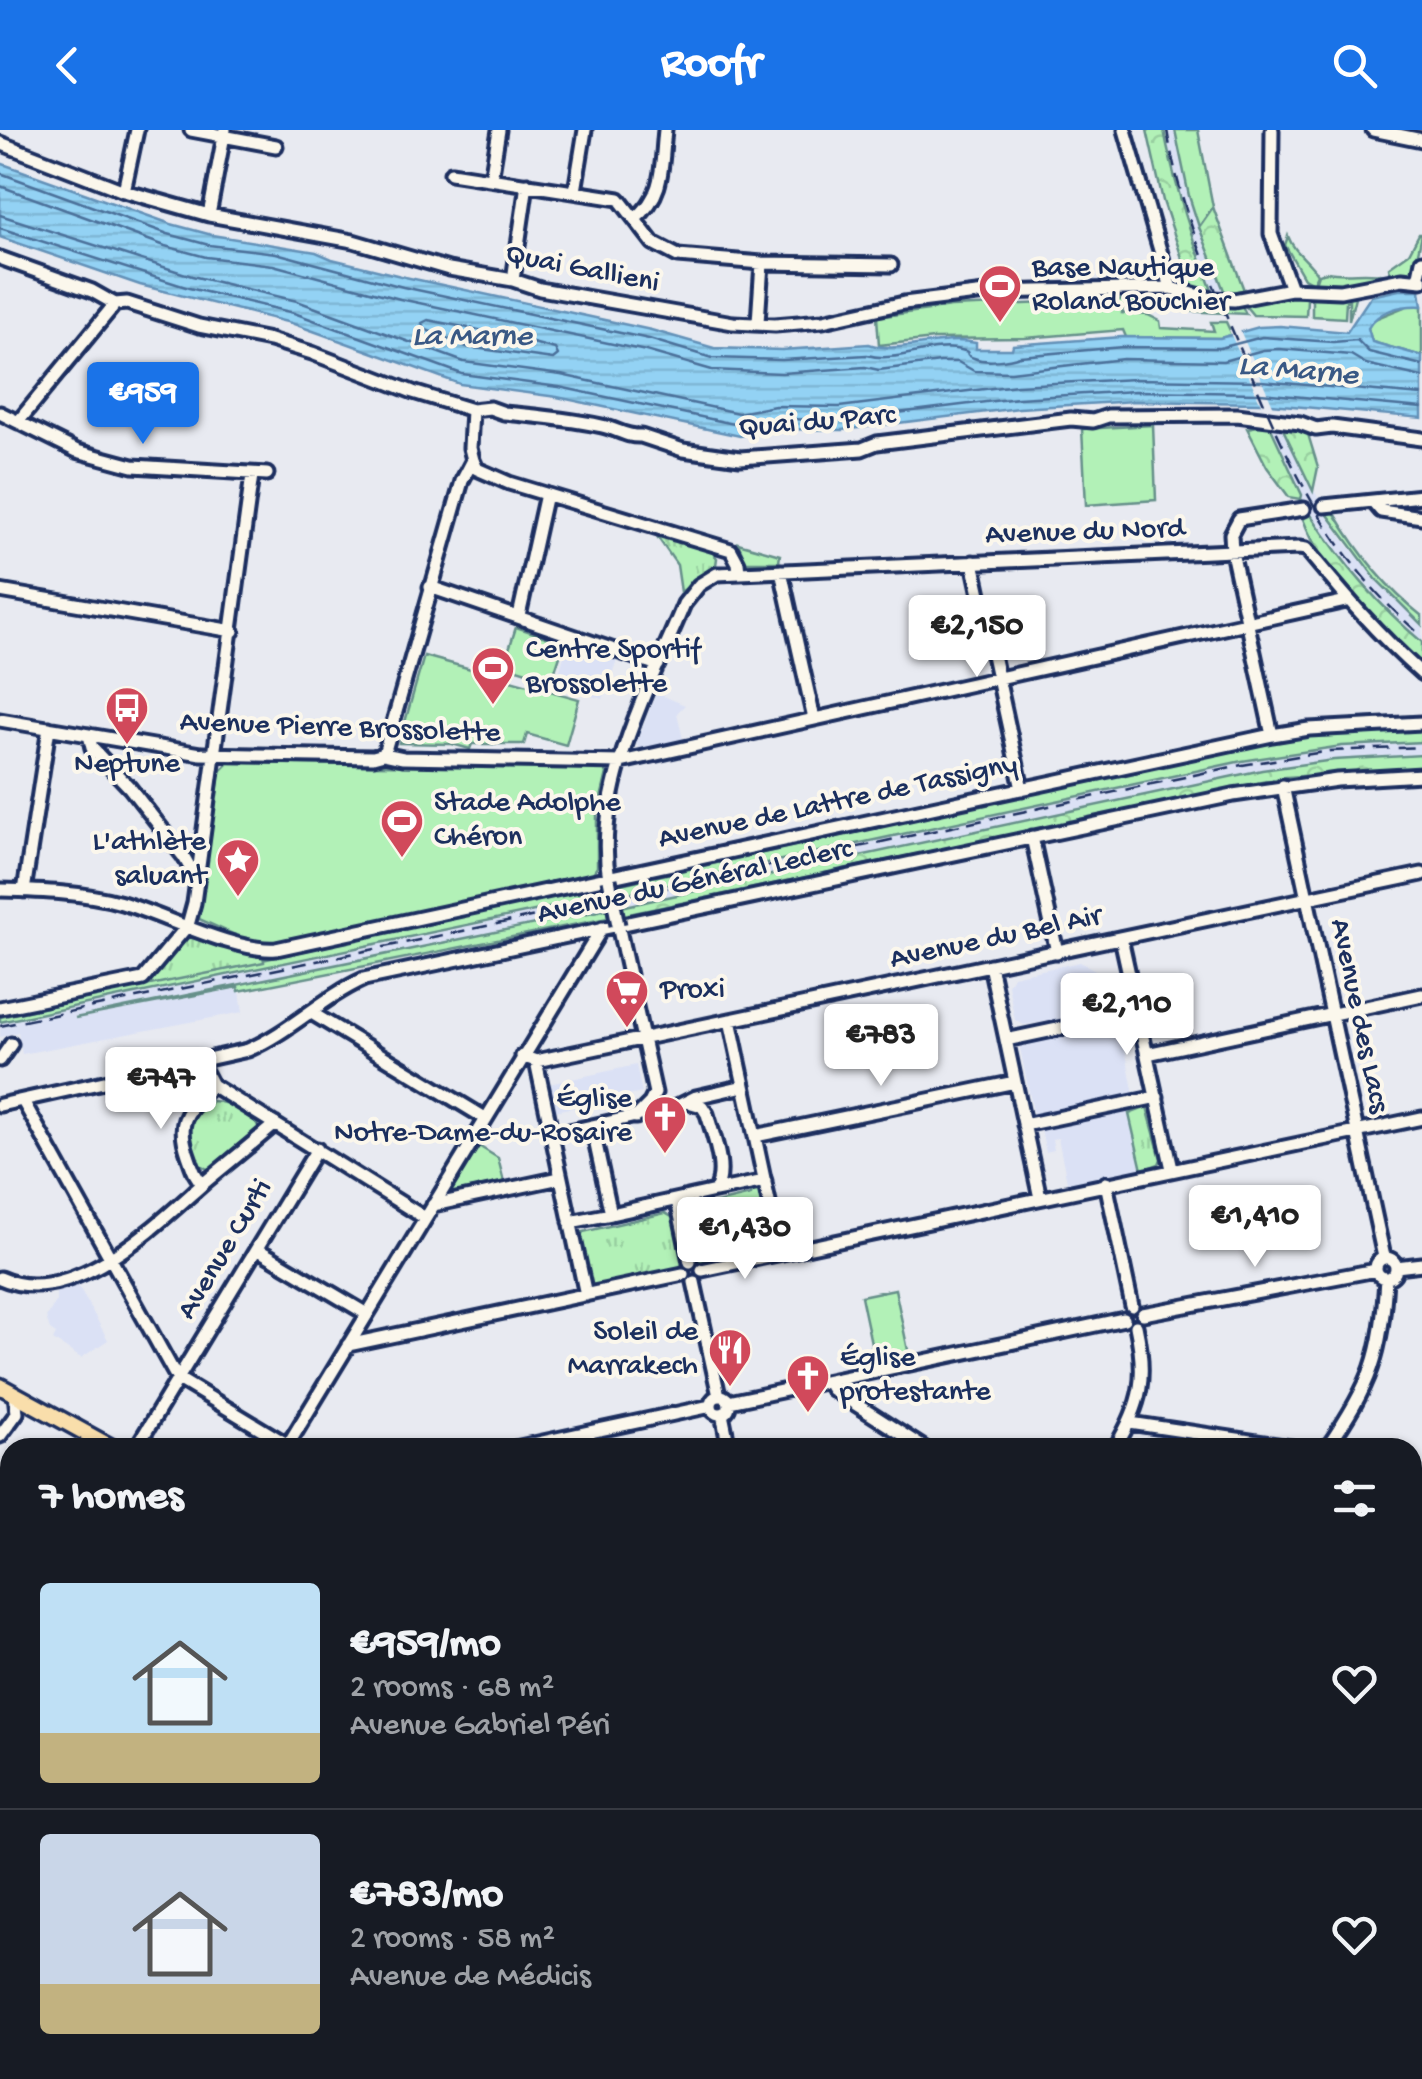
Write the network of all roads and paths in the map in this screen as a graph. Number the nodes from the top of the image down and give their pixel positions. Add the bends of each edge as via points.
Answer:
1 (137, 130) edge
2 (191, 130) edge
3 (499, 130) edge
4 (585, 130) edge
5 (665, 130) edge
6 (1125, 130) edge
7 (1272, 130) edge
8 (1374, 130) edge
9 (224, 133) edge
10 (1422, 140) edge
11 (0, 143) edge
12 (276, 146) dead end
13 (451, 173) dead end
14 (491, 179) junction
15 (527, 184) junction
16 (124, 191) junction
17 (574, 191) junction
18 (208, 215) junction
19 (635, 219) junction
20 (0, 258) edge
21 (1422, 262) edge
22 (762, 264) junction
23 (892, 264) dead end
24 (514, 280) junction
25 (1420, 280) edge
26 (1171, 288) junction
27 (1291, 289) junction
28 (115, 304) junction
29 (758, 322) junction
30 (472, 410) junction
31 (0, 413) edge
32 (18, 422) junction
33 (1422, 439) edge
34 (473, 460) junction
35 (268, 474) dead end
36 (252, 475) junction
37 (546, 494) junction
38 (1422, 496) edge
39 (1377, 501) junction
40 (1324, 506) dead end
41 (1304, 509) dead end
42 (1422, 518) edge
43 (714, 544) junction
44 (1232, 552) junction
45 (973, 562) junction
46 (781, 571) junction
47 (739, 572) junction
48 (724, 573) junction
49 (430, 587) junction
50 (0, 591) edge
51 (1346, 601) junction
52 (519, 616) junction
53 (1247, 622) junction
54 (232, 631) junction
55 (658, 665) junction
56 (1422, 674) edge
57 (998, 678) junction
58 (814, 719) junction
59 (0, 720) edge
60 (1422, 722) edge
61 (49, 728) junction
62 (89, 735) junction
63 (1272, 735) junction
64 (214, 754) junction
65 (384, 754) junction
66 (621, 762) junction
67 (1422, 775) edge
68 (1283, 786) junction
69 (1022, 789) junction
70 (1032, 837) junction
71 (1422, 874) edge
72 (608, 878) junction
73 (197, 880) junction
74 (0, 890) edge
75 (24, 891) junction
76 (1307, 899) junction
77 (188, 925) junction
78 (618, 925) junction
79 (602, 928) junction
80 (1121, 938) junction
81 (1058, 952) junction
82 (990, 965) junction
83 (1422, 995) edge
84 (0, 1008) edge
85 (310, 1012) junction
86 (1138, 1012) junction
87 (1332, 1015) junction
88 (730, 1020) junction
89 (643, 1038) junction
90 (1006, 1040) junction
91 (11, 1044) dead end
92 (1147, 1054) junction
93 (522, 1056) junction
94 (0, 1060) edge
95 (536, 1061) junction
96 (200, 1062) junction
97 (1015, 1082) junction
98 (212, 1085) junction
99 (744, 1086) junction
100 (654, 1093) junction
101 (1156, 1097) junction
102 (24, 1100) junction
103 (686, 1103) junction
104 (0, 1105) edge
105 (636, 1116) junction
106 (485, 1118) junction
107 (1422, 1118) edge
108 (275, 1124) junction
109 (1024, 1124) junction
110 (592, 1126) junction
111 (1357, 1132) junction
112 (552, 1135) junction
113 (756, 1136) junction
114 (317, 1149) junction
115 (1172, 1170) junction
116 (560, 1178) junction
117 (765, 1181) junction
118 (1106, 1183) junction
119 (202, 1184) junction
120 (716, 1191) junction
121 (1040, 1198) junction
122 (677, 1200) junction
123 (433, 1205) junction
124 (611, 1214) junction
125 (425, 1218) junction
126 (570, 1222) junction
127 (256, 1249) junction
128 (780, 1253) junction
129 (109, 1258) junction
130 (1384, 1258) junction
131 (1422, 1264) edge
132 (1396, 1267) junction
133 (689, 1272) junction
134 (1381, 1274) junction
135 (0, 1278) edge
136 (586, 1296) junction
137 (367, 1314) junction
138 (1137, 1316) junction
139 (348, 1345) junction
140 (178, 1378) junction
141 (828, 1382) junction
142 (0, 1386) edge
143 (15, 1394) junction
144 (720, 1405) junction
145 (39, 1407) junction
146 (1, 1411) edge
147 (17, 1412) junction
148 (1130, 1422) junction
149 (0, 1436) edge
150 (95, 1438) edge
151 (142, 1438) edge
152 (274, 1438) edge
153 (292, 1438) edge
154 (563, 1438) edge
155 (727, 1438) edge
156 (908, 1438) edge
157 (1120, 1438) edge
158 (1233, 1438) edge
159 (1334, 1438) edge

1 - 16 street
2 - 9 street
3 - 14 street
4 - 17 street
5 - 19 street via 658,192
6 - 26 street
7 - 27 street via 1271,234
8 - 10 street
9 - 12 street
9 - 18 street
11 - 16 street, Quai Gallieni
13 - 14 street
14 - 15 street
15 - 17 street
15 - 24 street
16 - 18 street, Quai Gallieni
17 - 19 street via 618,199
18 - 24 street, Quai Gallieni
19 - 22 street via 653,243 678,256
20 - 28 street, Quai du Parc
21 - 25 street
22 - 23 street
22 - 29 street
24 - 29 street, Quai Gallieni via 624,305
25 - 27 street, Quai Gallieni via 1340,291
26 - 27 street, Quai Gallieni via 1234,300
26 - 29 street, Quai Gallieni via 994,292 823,321
28 - 30 street, Quai du Parc via 270,340
28 - 32 street
30 - 33 street, Quai du Parc via 596,425 740,458 1108,416 1237,414
30 - 34 street
31 - 32 street
32 - 36 street via 77,450 133,466
34 - 37 street via 478,470
34 - 49 street
35 - 36 street
36 - 54 street
37 - 43 street
37 - 52 street
38 - 39 street
39 - 40 street
39 - 42 street via 1381,510
41 - 44 street via 1239,519
43 - 47 street via 731,550
43 - 48 street via 724,555
44 - 45 street, Avenue du Nord
44 - 51 street, Avenue du Nord via 1306,549
44 - 53 street
45 - 46 street, Avenue du Nord
45 - 57 street
46 - 47 street, Avenue du Nord
46 - 58 street
47 - 48 street, Avenue du Nord
48 - 55 street via 690,594
49 - 52 street
49 - 65 street
50 - 54 street
51 - 53 street, Avenue Pierre Brossolette
51 - 56 street, Avenue du Nord
52 - 55 street
53 - 57 street, Avenue Pierre Brossolette
53 - 63 street
54 - 64 street
55 - 66 street
57 - 58 street, Avenue Pierre Brossolette
57 - 69 street
58 - 66 street, Avenue Pierre Brossolette
59 - 61 street, Avenue Pierre Brossolette
60 - 63 street, Avenue de Lattre de Tassigny
61 - 62 street, Avenue Pierre Brossolette
61 - 75 street
62 - 64 street, Avenue Pierre Brossolette
62 - 73 street via 92,748
63 - 69 street, Avenue de Lattre de Tassigny
64 - 65 street, Avenue Pierre Brossolette
64 - 73 street
65 - 66 street, Avenue Pierre Brossolette
66 - 72 street via 607,811
67 - 68 street, Avenue du Général Leclerc
68 - 70 street, Avenue du Général Leclerc
68 - 76 street, Avenue des Lacs
69 - 72 street, Avenue de Lattre de Tassigny
70 - 78 street, Avenue du Général Leclerc
70 - 81 street
71 - 76 street, Avenue du Bel Air
72 - 77 street, Avenue de Lattre de Tassigny via 276,950 252,949
72 - 78 street, bridge
73 - 77 street
74 - 75 street, Avenue de Lattre de Tassigny
75 - 77 street, Avenue de Lattre de Tassigny via 120,902
76 - 80 street, Avenue du Bel Air
76 - 87 street, Avenue des Lacs
77 - 84 street via 143,978
78 - 79 street, Avenue du Général Leclerc
78 - 89 street
79 - 85 street, Avenue du Général Leclerc via 364,979
79 - 93 street
80 - 81 street, Avenue du Bel Air
80 - 86 street
81 - 82 street, Avenue du Bel Air
82 - 88 street, Avenue du Bel Air
82 - 90 street
83 - 87 street
85 - 96 street, Avenue du Général Leclerc via 269,1041
85 - 106 street
86 - 90 street
86 - 92 street
87 - 92 street
87 - 111 street, Avenue des Lacs
88 - 89 street, Avenue du Bel Air
88 - 99 street
89 - 95 street, Avenue du Bel Air
89 - 100 street
90 - 97 street
91 - 94 street
92 - 101 street
93 - 95 street
93 - 106 street
95 - 112 street
96 - 98 street
96 - 102 street, Avenue du Général Leclerc
97 - 109 street
97 - 113 street
98 - 108 street
98 - 119 street via 182,1127
99 - 103 street
99 - 113 street
100 - 103 street
100 - 105 street
101 - 109 street
101 - 115 street
102 - 104 street, Avenue du Général Leclerc
102 - 129 street
103 - 105 street
103 - 120 street via 707,1114 720,1173
105 - 110 street
106 - 123 street
107 - 111 street
108 - 114 street
108 - 119 street
109 - 121 street
110 - 112 street
110 - 124 street
111 - 115 street
111 - 130 street, Avenue des Lacs
112 - 116 street
113 - 117 street
114 - 125 street
114 - 127 street, Avenue Curti
115 - 118 street
116 - 123 street
116 - 126 street
117 - 120 street
117 - 128 street
118 - 121 street
118 - 138 street
119 - 129 street
120 - 122 street
121 - 128 street
122 - 124 street
122 - 133 street
123 - 125 street
124 - 126 street
125 - 137 street
126 - 136 street
127 - 137 street
127 - 140 street, Avenue Curti
128 - 133 street via 702,1270 696,1263
129 - 135 street via 42,1286
129 - 140 street
130 - 132 street
130 - 134 street via 1376,1263
131 - 132 street
132 - 134 street via 1393,1274
133 - 136 street
133 - 144 street
134 - 138 street
134 - 159 street via 1384,1318 1372,1373
136 - 139 street
137 - 139 street
138 - 141 street via 1126,1309 1124,1318
138 - 148 street via 1143,1372
139 - 153 street
140 - 151 street, Avenue Curti
140 - 152 street
141 - 144 street
141 - 156 street
142 - 143 main road
143 - 145 main road
143 - 147 street
144 - 154 street
144 - 155 street
145 - 147 street
145 - 150 main road
146 - 147 street
147 - 149 street
148 - 157 street
148 - 158 street

